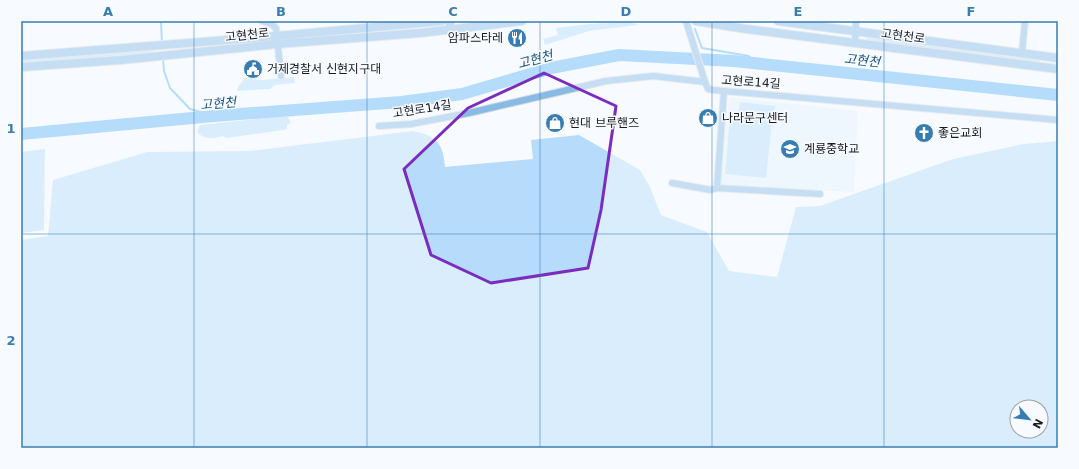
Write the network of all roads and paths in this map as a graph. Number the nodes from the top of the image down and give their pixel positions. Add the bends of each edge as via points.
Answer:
1 (262, 21) edge
2 (442, 21) edge
3 (522, 21) edge
4 (696, 21) edge
5 (778, 21) edge
6 (856, 21) edge
7 (1025, 21) edge
8 (421, 22) edge
9 (687, 24) edge
10 (450, 25) edge
11 (856, 31) junction
12 (277, 40) junction
13 (855, 42) junction
14 (1022, 53) junction
15 (21, 56) edge
16 (1058, 58) edge
17 (21, 67) edge
18 (1058, 69) edge
19 (281, 76) dead end
20 (705, 82) junction
21 (724, 91) junction
22 (1058, 120) edge
23 (379, 126) dead end
24 (672, 183) dead end
25 (717, 188) junction
26 (820, 194) dead end

1 - 12 street via 274,26
2 - 8 street, 고현천로
3 - 10 street, 고현천로
4 - 13 street, 고현천로
5 - 11 street, 고현천로
6 - 11 street
7 - 14 street
8 - 12 street, 고현천로
9 - 20 street
10 - 12 street, 고현천로
11 - 13 street
11 - 14 street, 고현천로
12 - 15 street, 고현천로 via 167,44
12 - 17 street, 고현천로 via 159,56
12 - 19 street
13 - 18 street, 고현천로
14 - 16 street, 고현천로
20 - 21 street, 고현로14길 via 710,90
20 - 23 street, 고현로14길 via 653,76 606,81 469,113 411,124
21 - 22 street, 고현로14길
21 - 25 street
24 - 25 street via 711,190
25 - 26 street

